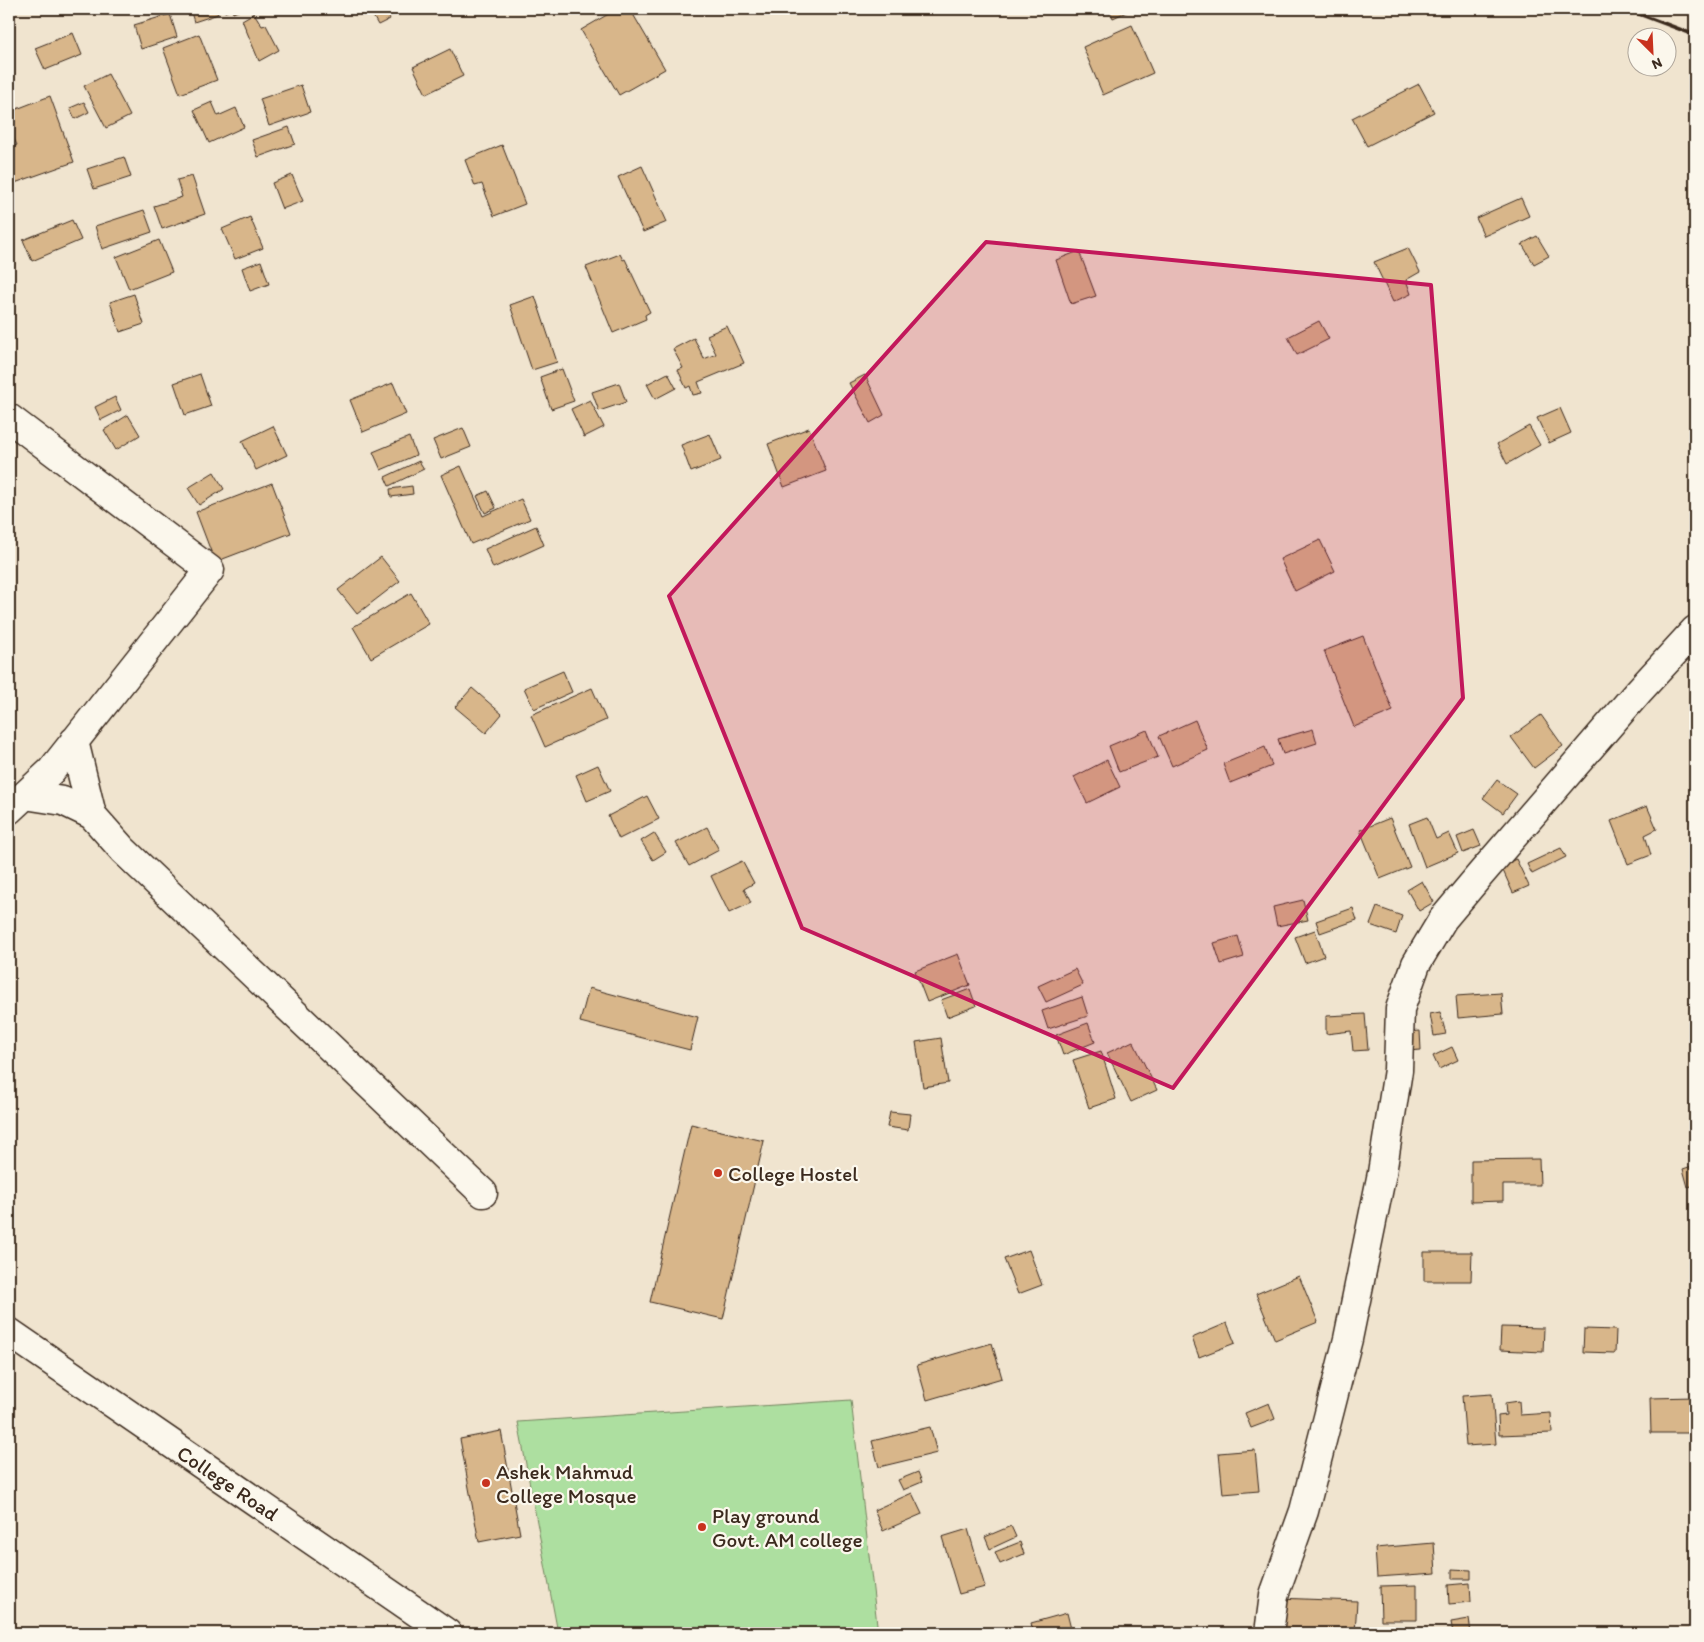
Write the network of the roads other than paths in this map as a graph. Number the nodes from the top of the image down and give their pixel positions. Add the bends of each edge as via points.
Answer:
1 (9, 418) edge
2 (1695, 630) edge
3 (74, 741) junction
4 (17, 803) edge
5 (92, 815) junction
6 (483, 1193) dead end
7 (9, 1332) edge
8 (447, 1633) edge
9 (1268, 1633) edge

1 - 3 street via 210,570
2 - 9 street via 1443,919 1416,964 1400,1009 1398,1070 1382,1173 1348,1339 1304,1512 1274,1595
3 - 4 street via 51,771
3 - 5 street
4 - 5 street via 63,801
5 - 6 street via 123,850
7 - 8 street, College Road

